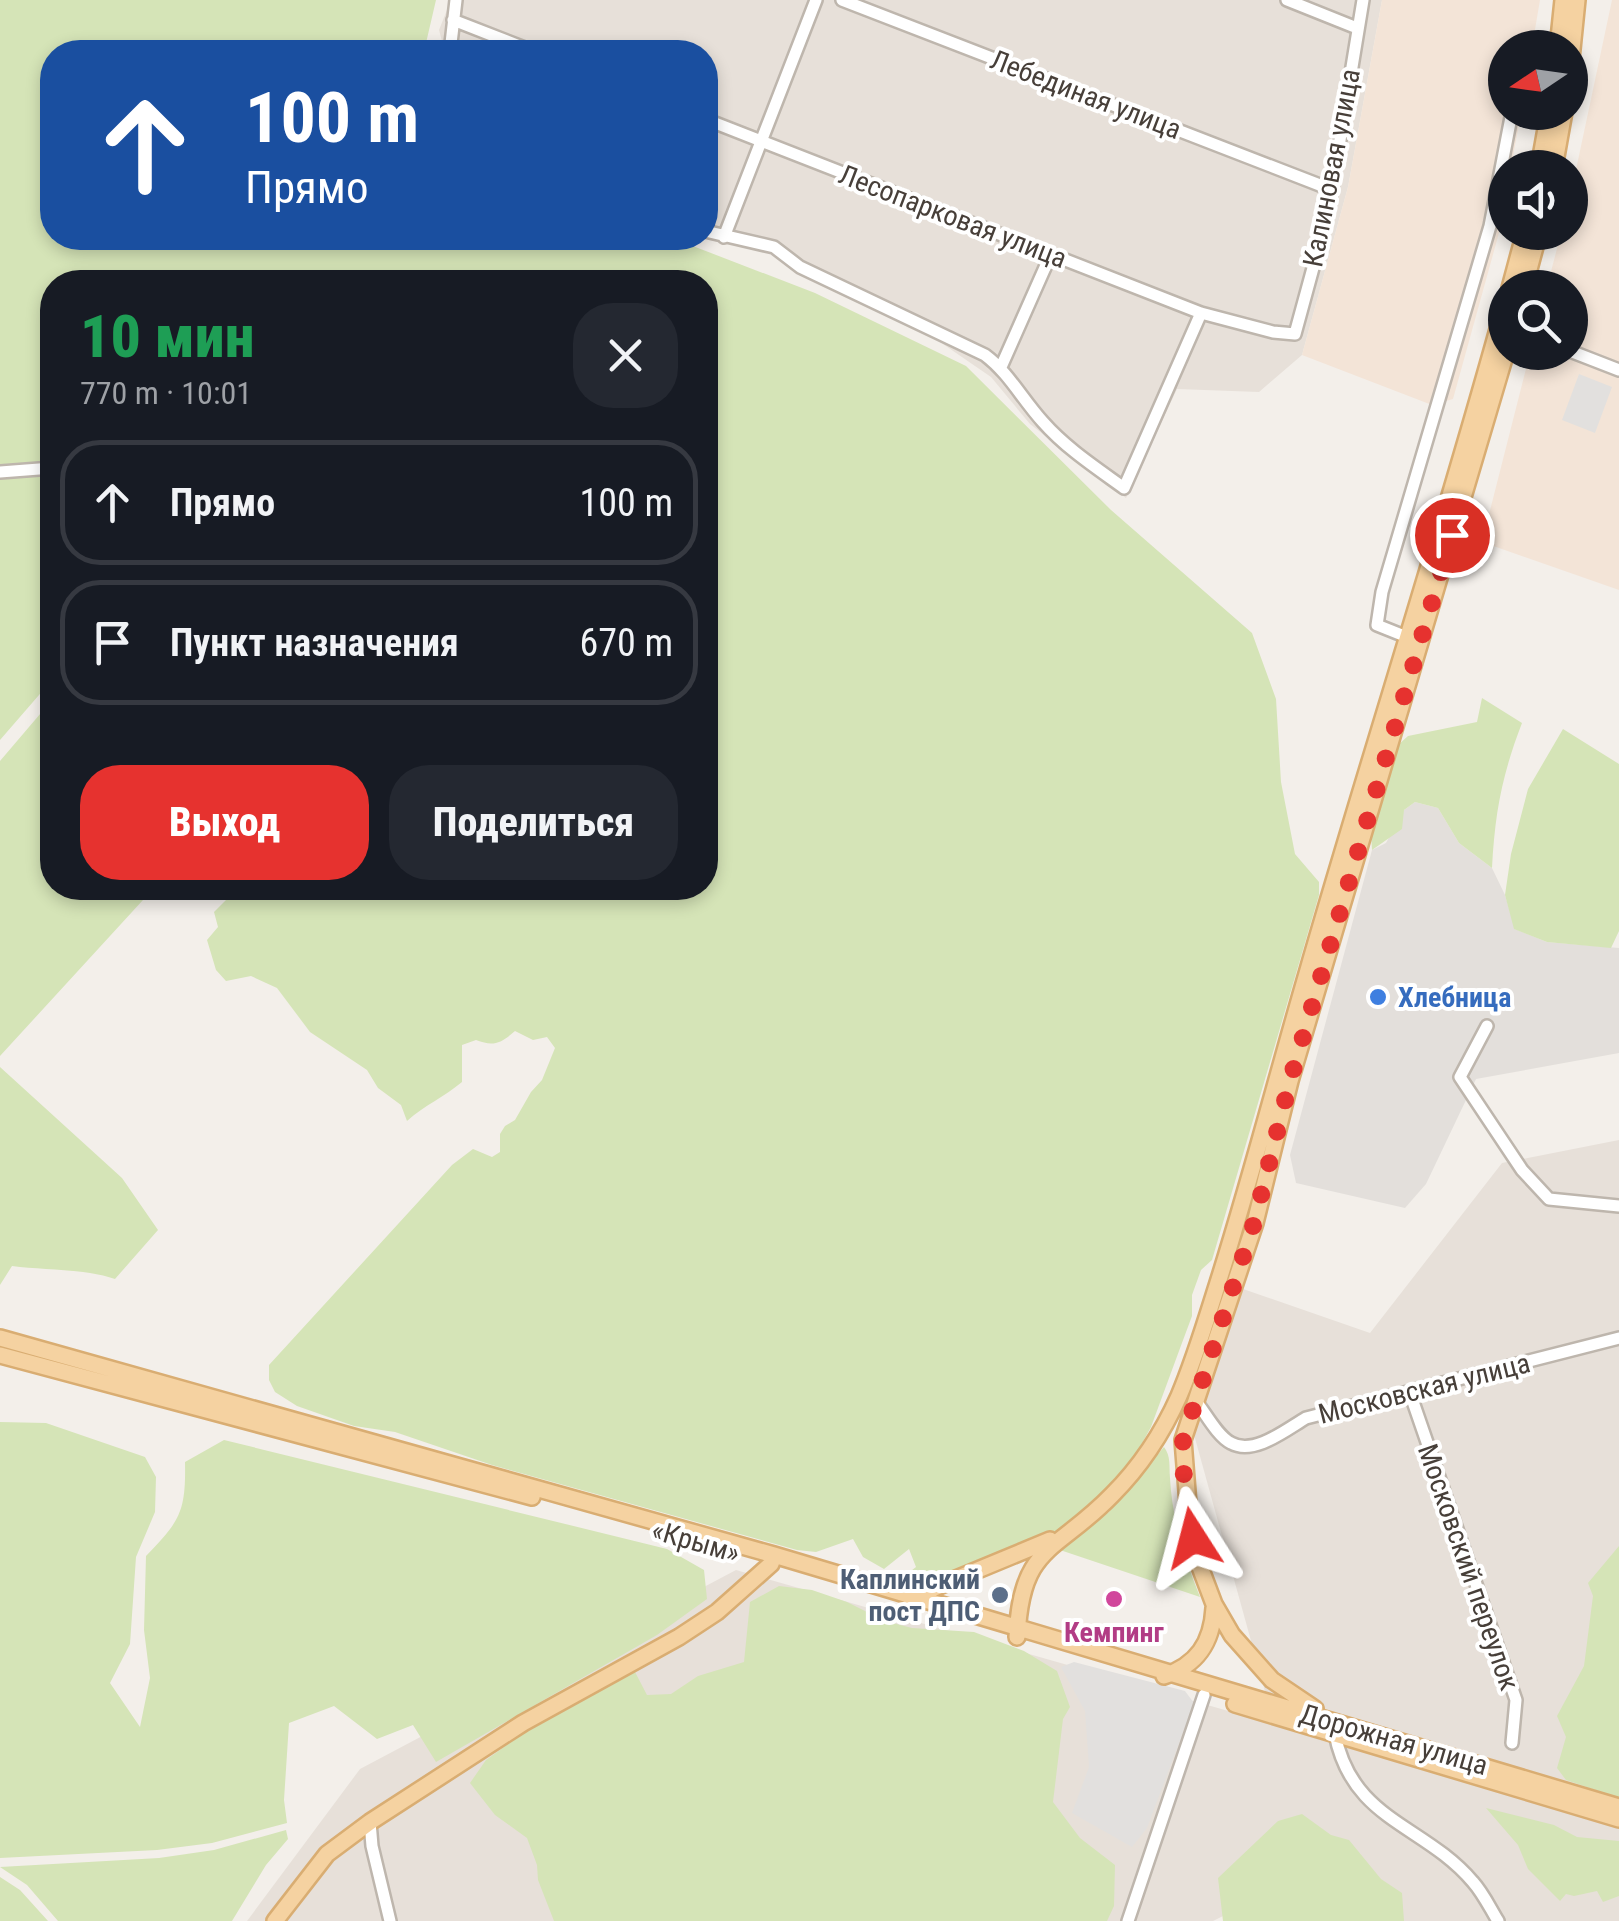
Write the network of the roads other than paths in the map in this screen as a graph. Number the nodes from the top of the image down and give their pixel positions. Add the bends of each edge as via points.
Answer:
1 (456, 0) edge
2 (816, 0) edge
3 (842, 0) edge
4 (1287, 0) edge
5 (1362, 0) edge
6 (1563, 0) edge
7 (1577, 0) edge
8 (453, 20) junction
9 (1358, 28) junction
10 (1560, 30) edge
11 (1574, 30) edge
12 (451, 40) edge
13 (504, 40) edge
14 (718, 124) edge
15 (1509, 130) edge
16 (760, 140) junction
17 (1330, 189) junction
18 (718, 235) edge
19 (724, 237) junction
20 (1051, 254) junction
21 (1201, 313) junction
22 (1295, 334) joint
23 (1588, 358) edge
24 (1001, 367) junction
25 (1490, 370) edge
26 (1500, 370) edge
27 (1619, 370) edge
28 (40, 469) edge
29 (0, 472) edge
30 (1407, 637) junction
31 (1487, 1026) dead end
32 (1283, 1079) junction
33 (1619, 1206) edge
34 (0, 1338) edge
35 (1619, 1338) edge
36 (0, 1355) edge
37 (1410, 1393) junction
38 (1187, 1397) junction
39 (1067, 1533) junction
40 (773, 1560) junction
41 (910, 1598) junction
42 (1214, 1604) junction
43 (1017, 1634) junction
44 (1168, 1676) junction
45 (1150, 1679) junction
46 (1204, 1695) junction
47 (1365, 1731) junction
48 (1335, 1734) junction
49 (1512, 1743) dead end
50 (1386, 1748) joint
51 (1619, 1807) edge
52 (1619, 1819) edge
53 (370, 1822) junction
54 (275, 1921) edge
55 (390, 1921) edge
56 (1128, 1921) edge
57 (1498, 1921) edge

1 - 8 street
2 - 16 street
3 - 17 street, Лебединая улица
4 - 9 street
5 - 9 street, Калиновая улица
6 - 10 main road
7 - 11 main road
8 - 12 street
8 - 13 street
9 - 17 street, Калиновая улица
14 - 16 street, Лесопарковая улица
15 - 30 street via 1490,226 1382,592 1378,625
16 - 19 street
16 - 20 street, Лесопарковая улица
17 - 22 street, Калиновая улица
18 - 19 street
19 - 24 street via 774,248
20 - 21 street, Лесопарковая улица
20 - 24 street
21 - 22 street, Лесопарковая улица
21 - 24 street via 1124,488 1042,421
23 - 27 street
25 - 30 main road
26 - 32 main road
28 - 29 street
30 - 32 main road
31 - 33 street via 1460,1077 1522,1170 1549,1200
32 - 38 main road
34 - 40 main road, «Крым»
35 - 37 street, Московская улица
36 - 40 main road, «Крым»
37 - 38 street, Московская улица via 1306,1418 1242,1446 1230,1443
37 - 49 street, Московский переулок via 1516,1700
38 - 39 main road via 1112,1496
38 - 42 main road via 1184,1483 1197,1558
39 - 41 main road
39 - 43 main road via 1034,1564 1020,1594
40 - 41 main road, «Крым»
40 - 43 main road, «Крым»
40 - 53 main road via 717,1612 523,1723
41 - 43 main road, «Крым»
42 - 44 main road via 1201,1653
42 - 47 main road via 1272,1680
43 - 44 main road, «Крым»
43 - 45 main road, «Крым»
44 - 45 main road
44 - 47 main road, Дорожная улица
45 - 46 main road, «Крым»
46 - 48 main road, «Крым»
46 - 56 street
47 - 51 main road, Дорожная улица
48 - 50 main road, «Крым»
48 - 57 street via 1340,1760 1358,1787 1382,1814 1473,1882
50 - 52 main road, Дорожная улица
53 - 54 main road via 328,1854
53 - 55 street

